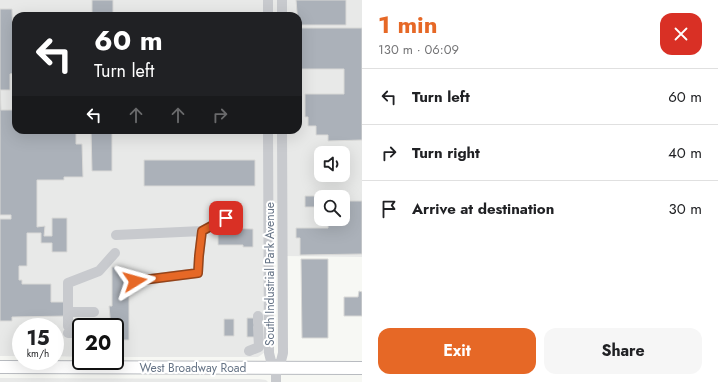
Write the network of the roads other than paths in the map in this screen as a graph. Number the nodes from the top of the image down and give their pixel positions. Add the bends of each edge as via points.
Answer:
1 (268, 0) edge
2 (282, 0) edge
3 (268, 12) edge
4 (282, 12) edge
5 (268, 134) edge
6 (282, 134) edge
7 (226, 218) dead end
8 (202, 231) junction
9 (116, 234) dead end
10 (115, 253) dead end
11 (135, 281) dead end
12 (68, 312) junction
13 (94, 312) dead end
14 (258, 322) dead end
15 (72, 330) edge
16 (249, 351) dead end
17 (0, 367) edge
18 (276, 368) junction
19 (362, 368) edge
20 (276, 382) edge

1 - 3 street
2 - 4 street
5 - 18 street, South Industrial Park Avenue via 269,353
6 - 18 street, South Industrial Park Avenue via 283,353
7 - 8 street
8 - 9 street
8 - 11 street via 198,273
10 - 12 street via 100,271 68,283
12 - 13 street
12 - 15 street via 68,329
14 - 16 street via 259,347
17 - 18 main road, West Broadway Road
18 - 19 main road, West Broadway Road
18 - 20 street

